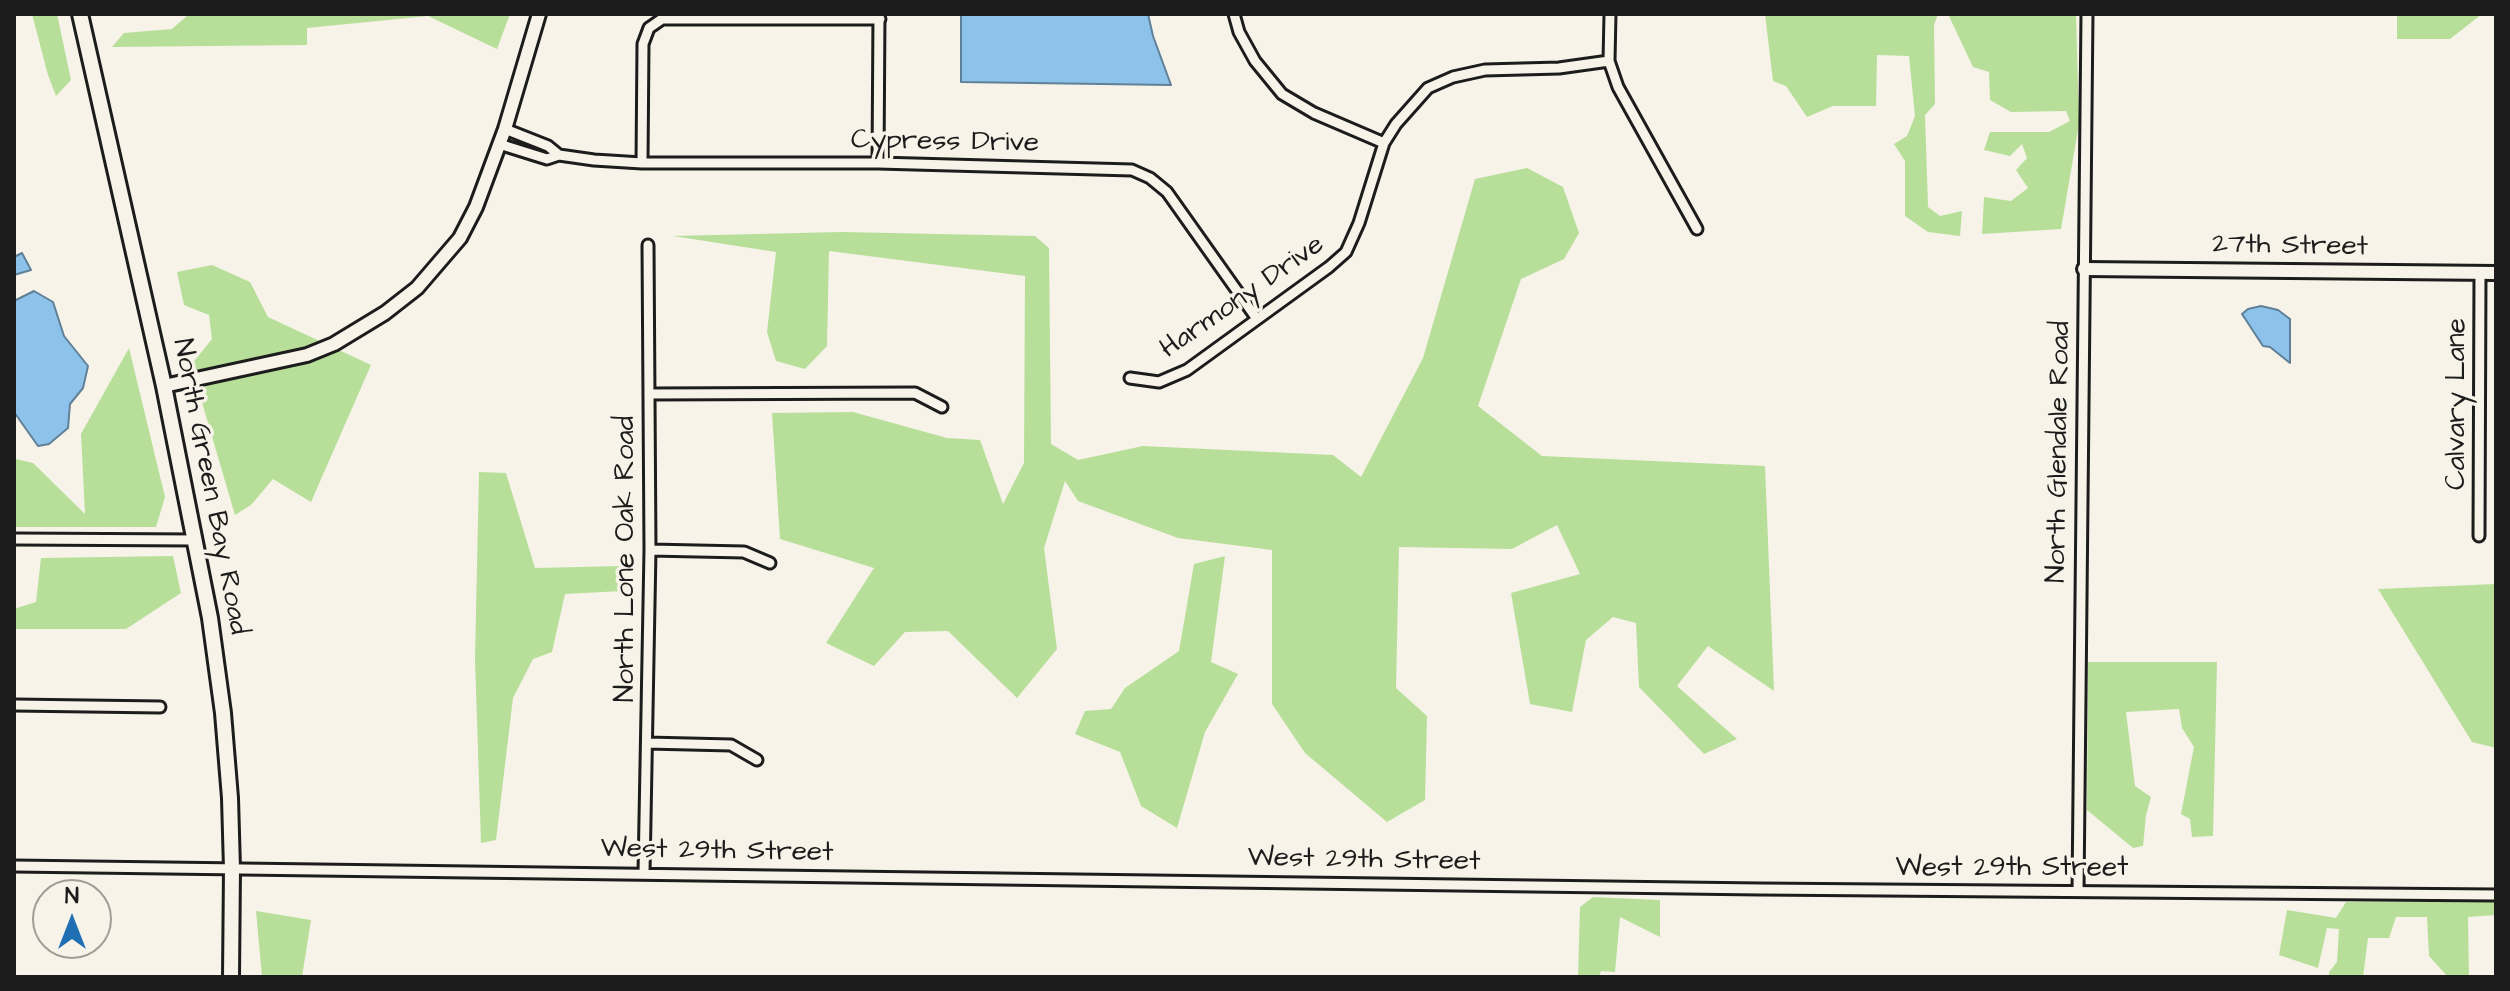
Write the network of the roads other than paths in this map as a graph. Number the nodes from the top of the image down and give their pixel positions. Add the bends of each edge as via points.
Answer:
1 (80, 14) edge
2 (539, 14) edge
3 (1234, 14) edge
4 (1610, 14) edge
5 (2087, 14) edge
6 (880, 17) edge
7 (1609, 61) junction
8 (505, 129) junction
9 (1384, 143) junction
10 (499, 144) junction
11 (559, 155) junction
12 (642, 163) junction
13 (878, 163) junction
14 (1697, 229) dead end
15 (648, 245) dead end
16 (2084, 269) junction
17 (2480, 273) junction
18 (2496, 273) edge
19 (1257, 319) junction
20 (1130, 378) dead end
21 (164, 386) junction
22 (650, 394) junction
23 (942, 407) dead end
24 (2479, 536) dead end
25 (14, 539) edge
26 (196, 540) junction
27 (650, 550) junction
28 (770, 563) dead end
29 (14, 705) edge
30 (160, 707) dead end
31 (647, 743) junction
32 (757, 760) dead end
33 (14, 866) edge
34 (232, 869) junction
35 (644, 873) junction
36 (2078, 891) junction
37 (2496, 895) edge
38 (231, 977) edge

1 - 21 main road, North Green Bay Road
2 - 8 street
3 - 9 street via 1255,61 1282,94
4 - 7 street
5 - 16 street, North Glendale Road
6 - 12 street via 662,19 649,28 643,44
6 - 13 street
7 - 9 street, Harmony Drive via 1453,77 1414,101
7 - 14 street via 1618,87
8 - 10 street
8 - 11 street, Cypress Drive
9 - 19 street, Harmony Drive via 1346,252
10 - 11 street, Cypress Drive via 547,159
10 - 21 street via 460,238 417,288 385,313 307,355
11 - 12 street, Cypress Drive
12 - 13 street, Cypress Drive
13 - 19 street, Cypress Drive via 1132,170 1167,192
15 - 22 street, North Lone Oak Road
16 - 17 street, 27th Street
16 - 36 street, North Glendale Road
17 - 18 street, 27th Street
17 - 24 street, Calvary Lane
19 - 20 street, Harmony Drive via 1187,370 1159,382
21 - 26 main road, North Green Bay Road
22 - 23 street via 915,393
22 - 27 street, North Lone Oak Road
25 - 26 street
26 - 34 main road, North Green Bay Road via 223,713
27 - 28 street via 744,552
27 - 31 street, North Lone Oak Road
29 - 30 street
31 - 32 street via 731,745
31 - 35 street, North Lone Oak Road
33 - 34 street, West 29th Street
34 - 35 street, West 29th Street
34 - 38 main road, North Green Bay Road
35 - 36 street, West 29th Street
36 - 37 street, West 29th Street

